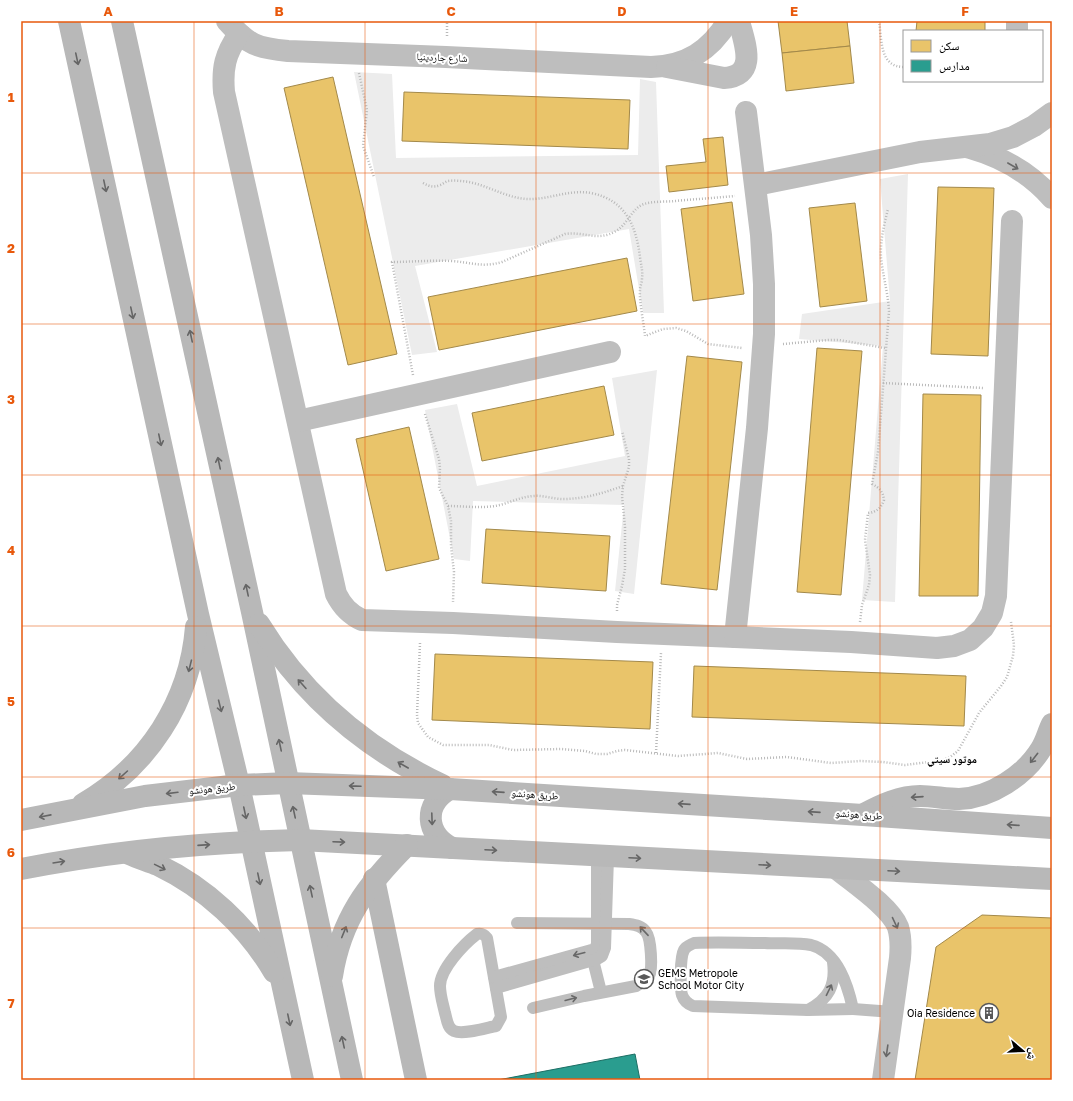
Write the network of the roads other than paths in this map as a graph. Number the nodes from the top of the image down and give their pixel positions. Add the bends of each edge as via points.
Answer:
1 (69, 21) edge
2 (122, 21) edge
3 (728, 21) edge
4 (739, 21) edge
5 (233, 28) edge
6 (666, 66) junction
7 (746, 112) dead end
8 (1052, 113) edge
9 (967, 148) junction
10 (748, 190) junction
11 (1052, 198) edge
12 (1012, 221) dead end
13 (610, 352) dead end
14 (298, 421) junction
15 (252, 612) junction
16 (198, 614) junction
17 (735, 637) junction
18 (1052, 724) edge
19 (288, 783) junction
20 (239, 785) junction
21 (450, 789) junction
22 (72, 810) junction
23 (863, 815) junction
24 (21, 820) edge
25 (1052, 828) edge
26 (300, 840) junction
27 (251, 841) junction
28 (407, 845) junction
29 (452, 848) junction
30 (124, 853) junction
31 (603, 856) junction
32 (21, 869) edge
33 (837, 869) junction
34 (374, 879) junction
35 (1052, 879) edge
36 (517, 923) dead end
37 (601, 923) junction
38 (593, 960) junction
39 (833, 961) junction
40 (495, 982) junction
41 (331, 984) junction
42 (282, 987) junction
43 (601, 992) junction
44 (533, 1008) dead end
45 (853, 1009) junction
46 (808, 1010) junction
47 (893, 1012) junction
48 (303, 1080) edge
49 (352, 1080) edge
50 (416, 1080) edge
51 (883, 1080) edge

1 -> 16 main road
15 -> 2 main road
3 - 6 street, شارع جاردينيا via 722,32 697,55
4 - 6 street, شارع جاردينيا via 747,62 739,74 724,78
5 - 6 street, شارع جاردينيا via 253,44 270,49
5 - 14 street via 224,62 224,92
7 - 10 street
8 - 9 street via 1013,137
9 - 10 street via 895,156
9 -> 11 street via 984,152 1017,168 1032,178
10 - 17 street via 761,234 764,334
12 - 17 street via 996,596 992,614 983,628 970,640 954,646 937,648
13 - 14 street
14 - 17 street via 336,594 353,616 362,620
19 -> 15 main road
21 -> 15 main road via 396,761 357,735 336,717 294,674
16 -> 20 main road
16 -> 22 main road via 188,674 177,702 162,729 144,754 123,776
18 -> 23 main road via 1041,749 1029,764 998,788 960,799 918,796 898,799
19 - 20 main road, طريق هونشو
21 -> 19 main road, طريق هونشو
26 -> 19 main road
20 -> 22 main road, طريق هونشو via 145,796
20 -> 27 main road
23 -> 21 main road, طريق هونشو
21 -> 29 main road via 436,801 431,819 437,837
22 -> 24 main road, طريق هونشو
25 -> 23 main road, طريق هونشو
26 - 27 main road
26 -> 28 main road
41 -> 26 main road
30 -> 27 main road
27 -> 42 main road
28 - 29 main road
28 - 34 main road
29 -> 31 main road
32 -> 30 main road
30 -> 42 main road via 157,865 188,882 217,903 247,933
31 -> 33 main road
31 - 37 lane
33 -> 35 main road
33 -> 47 street via 889,912 897,926 901,942
41 -> 34 main road via 334,961 341,939 350,918
34 - 50 main road
36 - 37 lane
37 - 38 lane via 605,951 602,956
37 -> 40 lane via 595,949
43 -> 37 lane via 636,986 649,976 651,969 649,938 641,927
38 - 40 lane
38 - 43 lane
39 - 45 lane via 846,985
46 -> 39 lane via 817,1006 830,991 834,972
39 - 46 lane via 820,949 804,944 694,943 683,951 682,994 688,1004
40 - 40 lane via 487,938 477,934 447,967 441,979 440,992 452,1030 465,1032 496,1026 501,1017
49 -> 41 main road
42 -> 48 main road
44 -> 43 lane
45 - 46 lane
45 - 47 lane
47 -> 51 street

